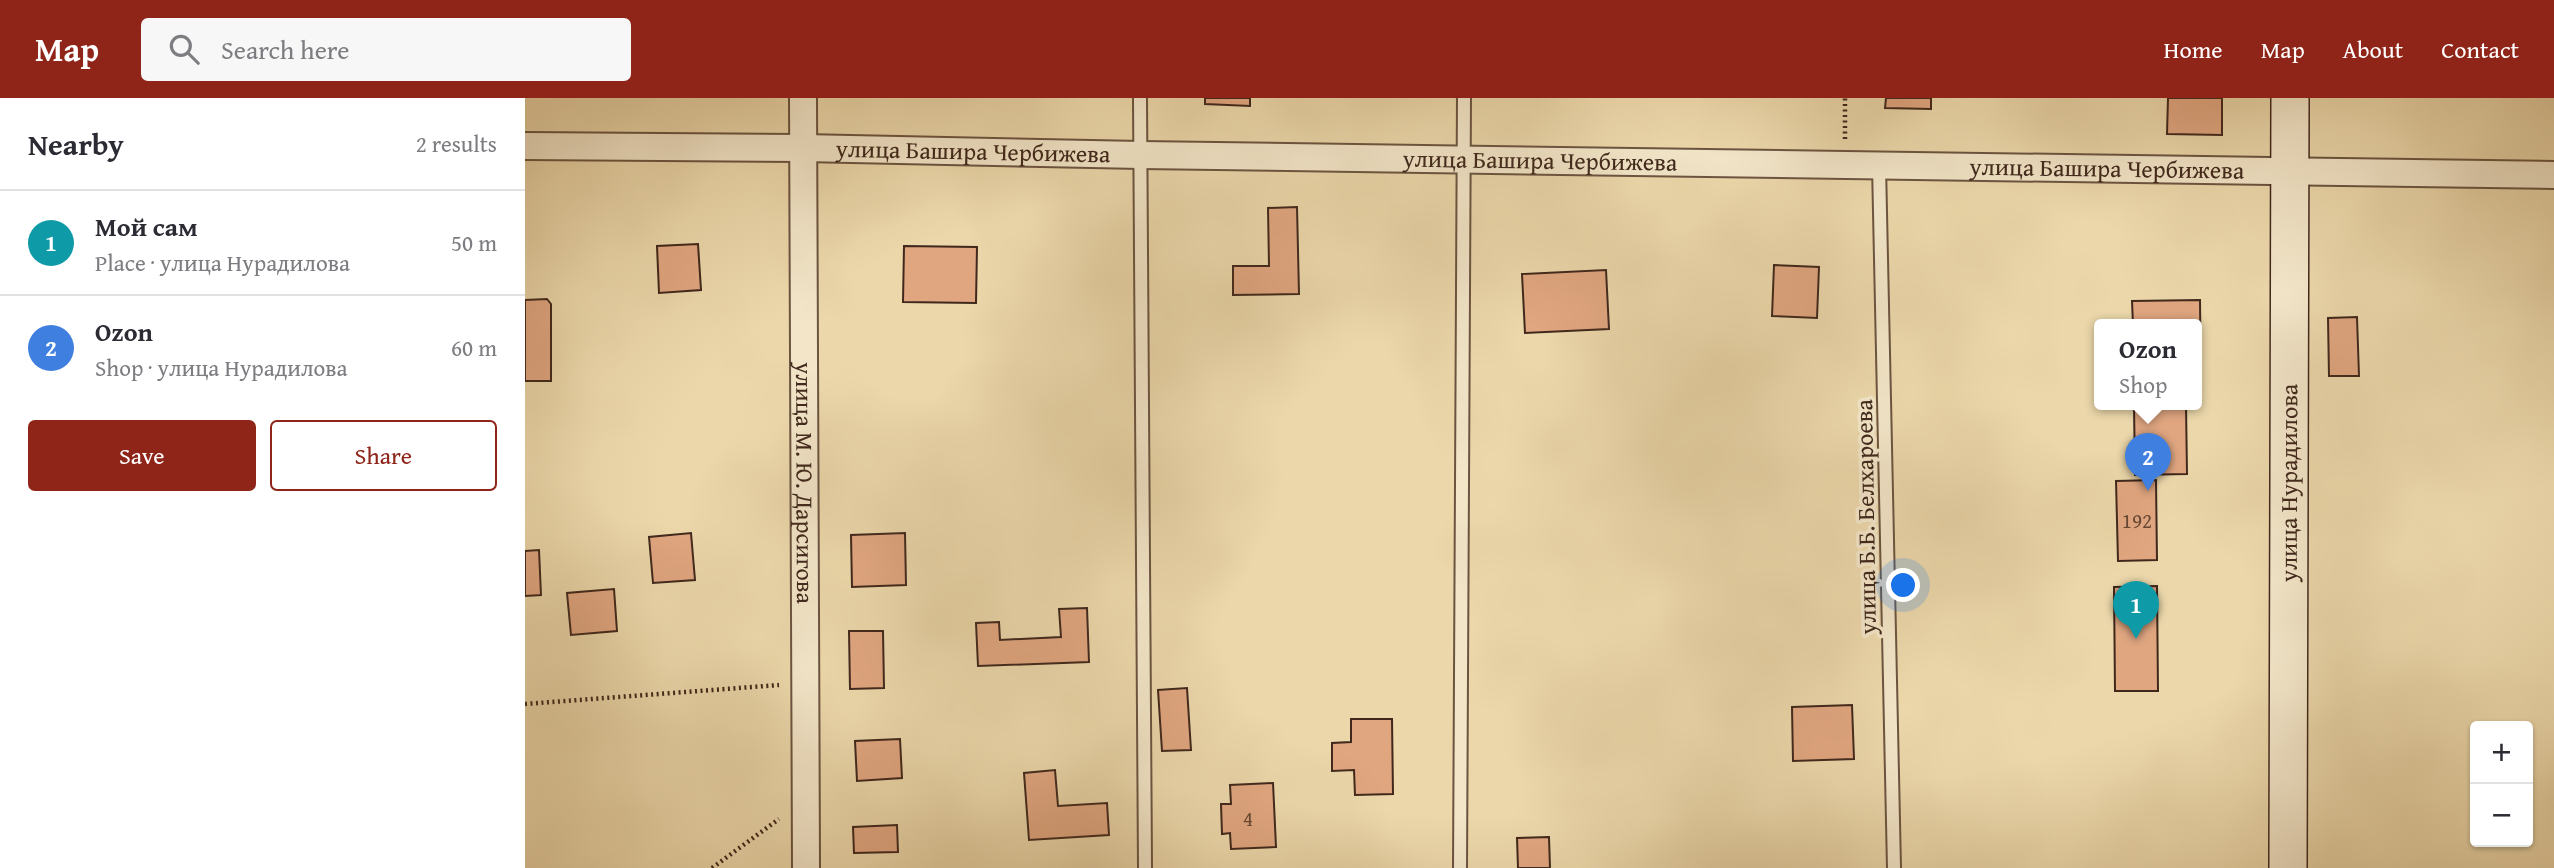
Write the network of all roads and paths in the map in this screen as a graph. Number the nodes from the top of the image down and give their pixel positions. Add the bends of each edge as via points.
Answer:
1 (803, 98) edge
2 (1140, 98) edge
3 (1464, 98) edge
4 (1845, 98) edge
5 (2290, 98) edge
6 (525, 146) edge
7 (803, 148) junction
8 (1141, 155) junction
9 (1464, 158) junction
10 (1845, 164) junction
11 (1879, 165) junction
12 (2291, 171) junction
13 (2554, 175) edge
14 (805, 683) junction
15 (525, 704) edge
16 (805, 799) junction
17 (712, 868) edge
18 (806, 868) edge
19 (1145, 868) edge
20 (1460, 868) edge
21 (1894, 868) edge
22 (2288, 868) edge

1 - 7 street, улица М. Ю. Дарсигова
2 - 8 lane
3 - 9 lane
4 - 10 path
5 - 12 street, улица Нурадилова
6 - 7 street, улица Башира Чербижева
7 - 8 street, улица Башира Чербижева
7 - 14 street, улица М. Ю. Дарсигова
8 - 9 street, улица Башира Чербижева
8 - 19 lane
9 - 10 street, улица Башира Чербижева
9 - 20 lane
10 - 11 street, улица Башира Чербижева
11 - 12 street, улица Башира Чербижева
11 - 21 lane, улица Б.Б. Белхароева
12 - 13 street, улица Башира Чербижева
12 - 22 street, улица Нурадилова
14 - 15 path
14 - 16 street, улица М. Ю. Дарсигова
16 - 17 path
16 - 18 street, улица М. Ю. Дарсигова

